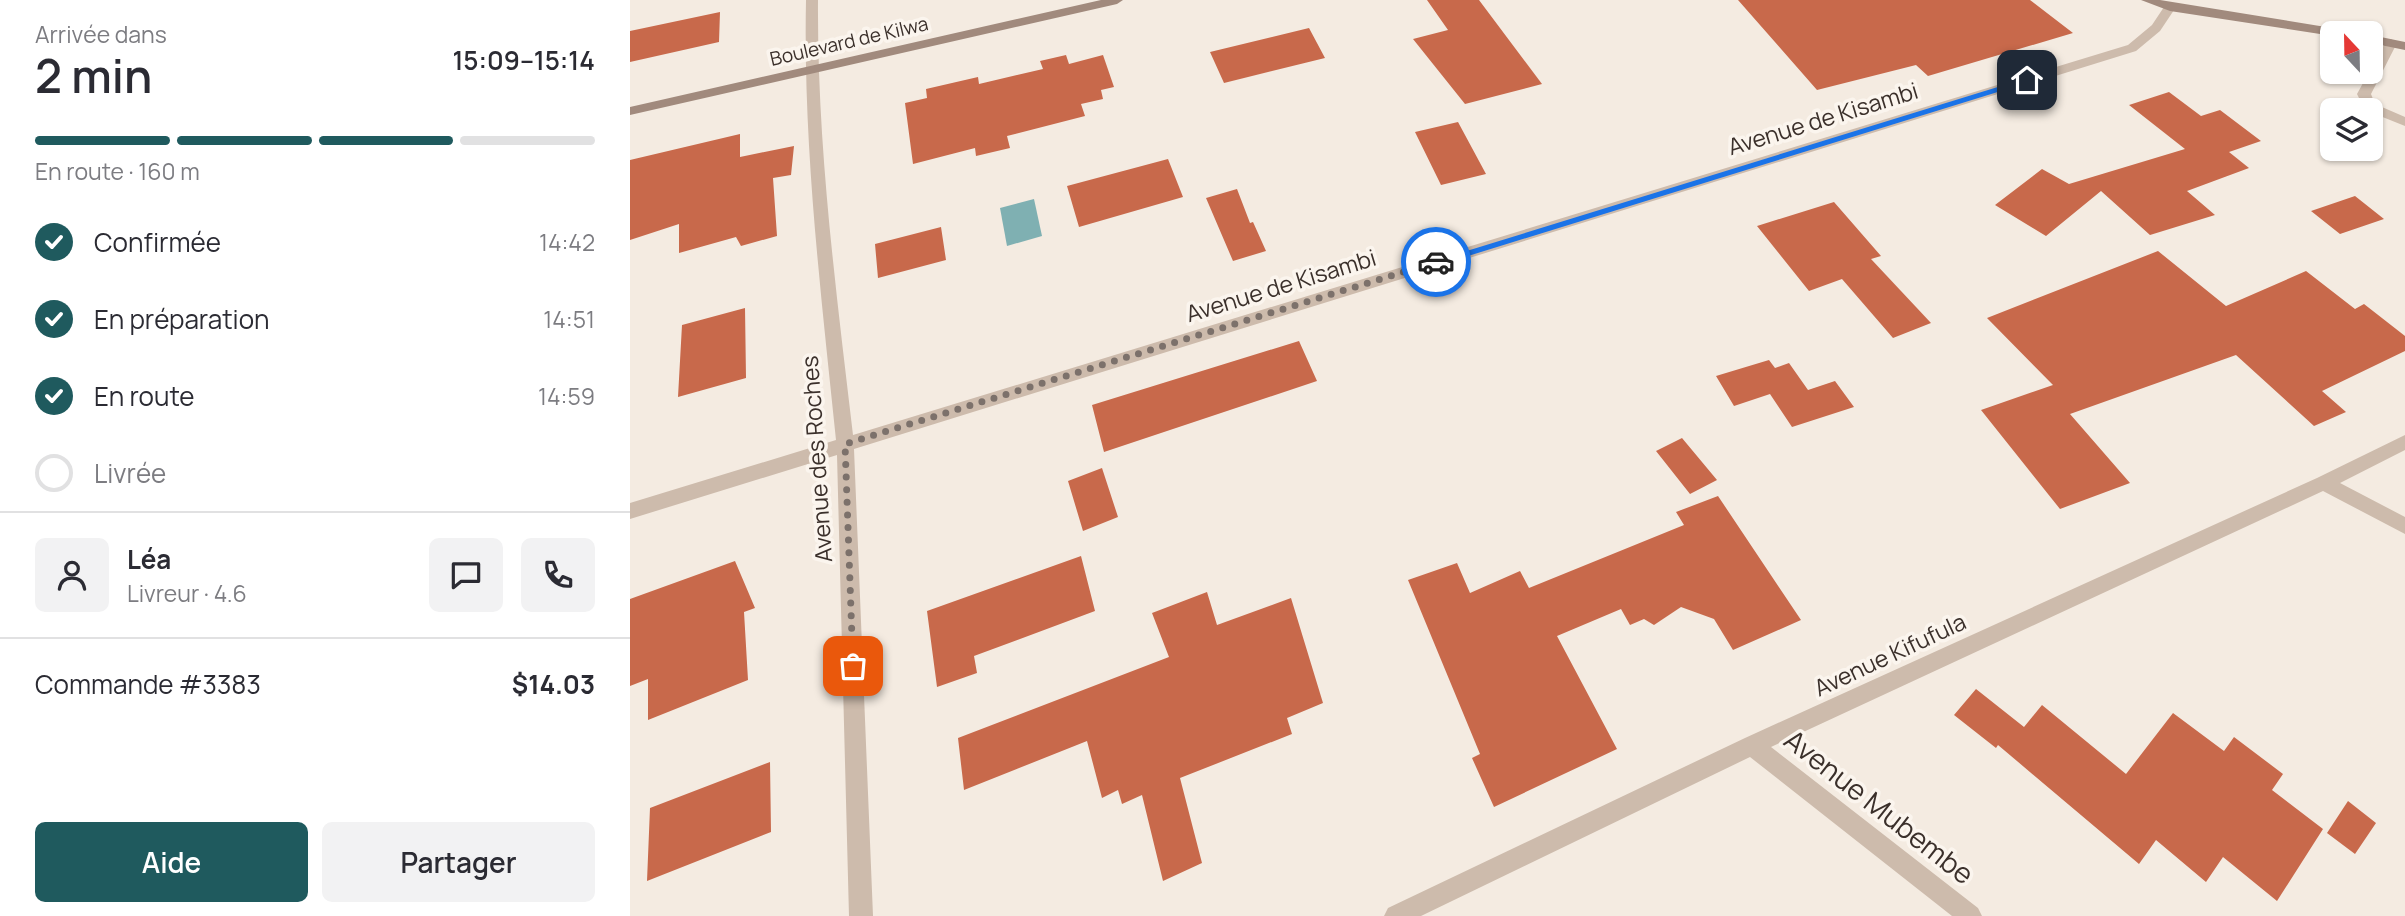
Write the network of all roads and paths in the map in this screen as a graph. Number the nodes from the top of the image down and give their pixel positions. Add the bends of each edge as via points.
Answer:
1 (812, 0) edge
2 (1117, 0) edge
3 (2147, 0) edge
4 (2170, 7) junction
5 (2320, 30) edge
6 (2384, 42) edge
7 (2391, 43) junction
8 (2405, 46) edge
9 (811, 69) junction
10 (630, 111) edge
11 (2405, 122) edge
12 (2405, 442) edge
13 (845, 444) junction
14 (2323, 483) junction
15 (630, 511) edge
16 (2405, 526) edge
17 (1752, 745) junction
18 (861, 916) edge
19 (1396, 916) edge
20 (1970, 916) edge

1 - 9 street, Avenue des Roches
2 - 9 street, Boulevard de Kilwa
3 - 4 street
4 - 5 street
4 - 13 street, Avenue de Kisambi via 2156,28 2132,48
6 - 7 street
7 - 8 street
7 - 11 street via 2364,94 2370,107
9 - 10 street, Boulevard de Kilwa
9 - 13 street, Avenue des Roches via 822,235
12 - 14 street, Avenue Kifufula
13 - 15 street, Avenue de Kisambi
13 - 18 street, Avenue des Roches
14 - 16 street
14 - 17 street, Avenue Kifufula
17 - 19 street, Avenue Kifufula
17 - 20 street, Avenue Mubembe

